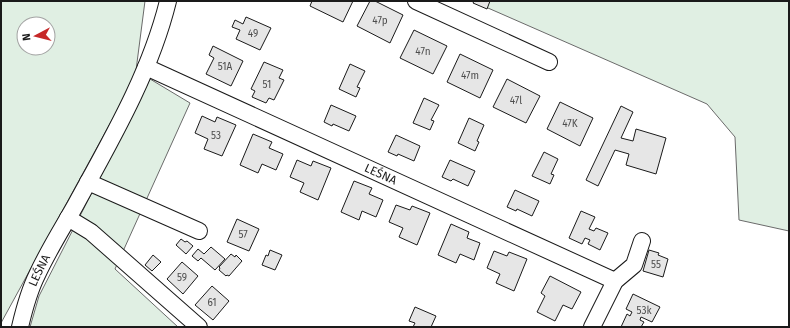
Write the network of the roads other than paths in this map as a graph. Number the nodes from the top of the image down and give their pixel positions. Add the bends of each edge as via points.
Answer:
1 (168, 1) edge
2 (416, 1) edge
3 (549, 62) dead end
4 (146, 67) junction
5 (88, 182) junction
6 (68, 218) junction
7 (198, 232) dead end
8 (642, 241) dead end
9 (614, 281) junction
10 (20, 327) edge
11 (199, 327) edge
12 (592, 327) edge

1 - 4 street, LEŚNA
2 - 3 street
4 - 5 street, LEŚNA
4 - 9 street, LEŚNA
5 - 6 street, LEŚNA
5 - 7 street
6 - 10 street, LEŚNA via 36,276
6 - 11 street via 91,232
8 - 9 street via 634,265
9 - 12 street

